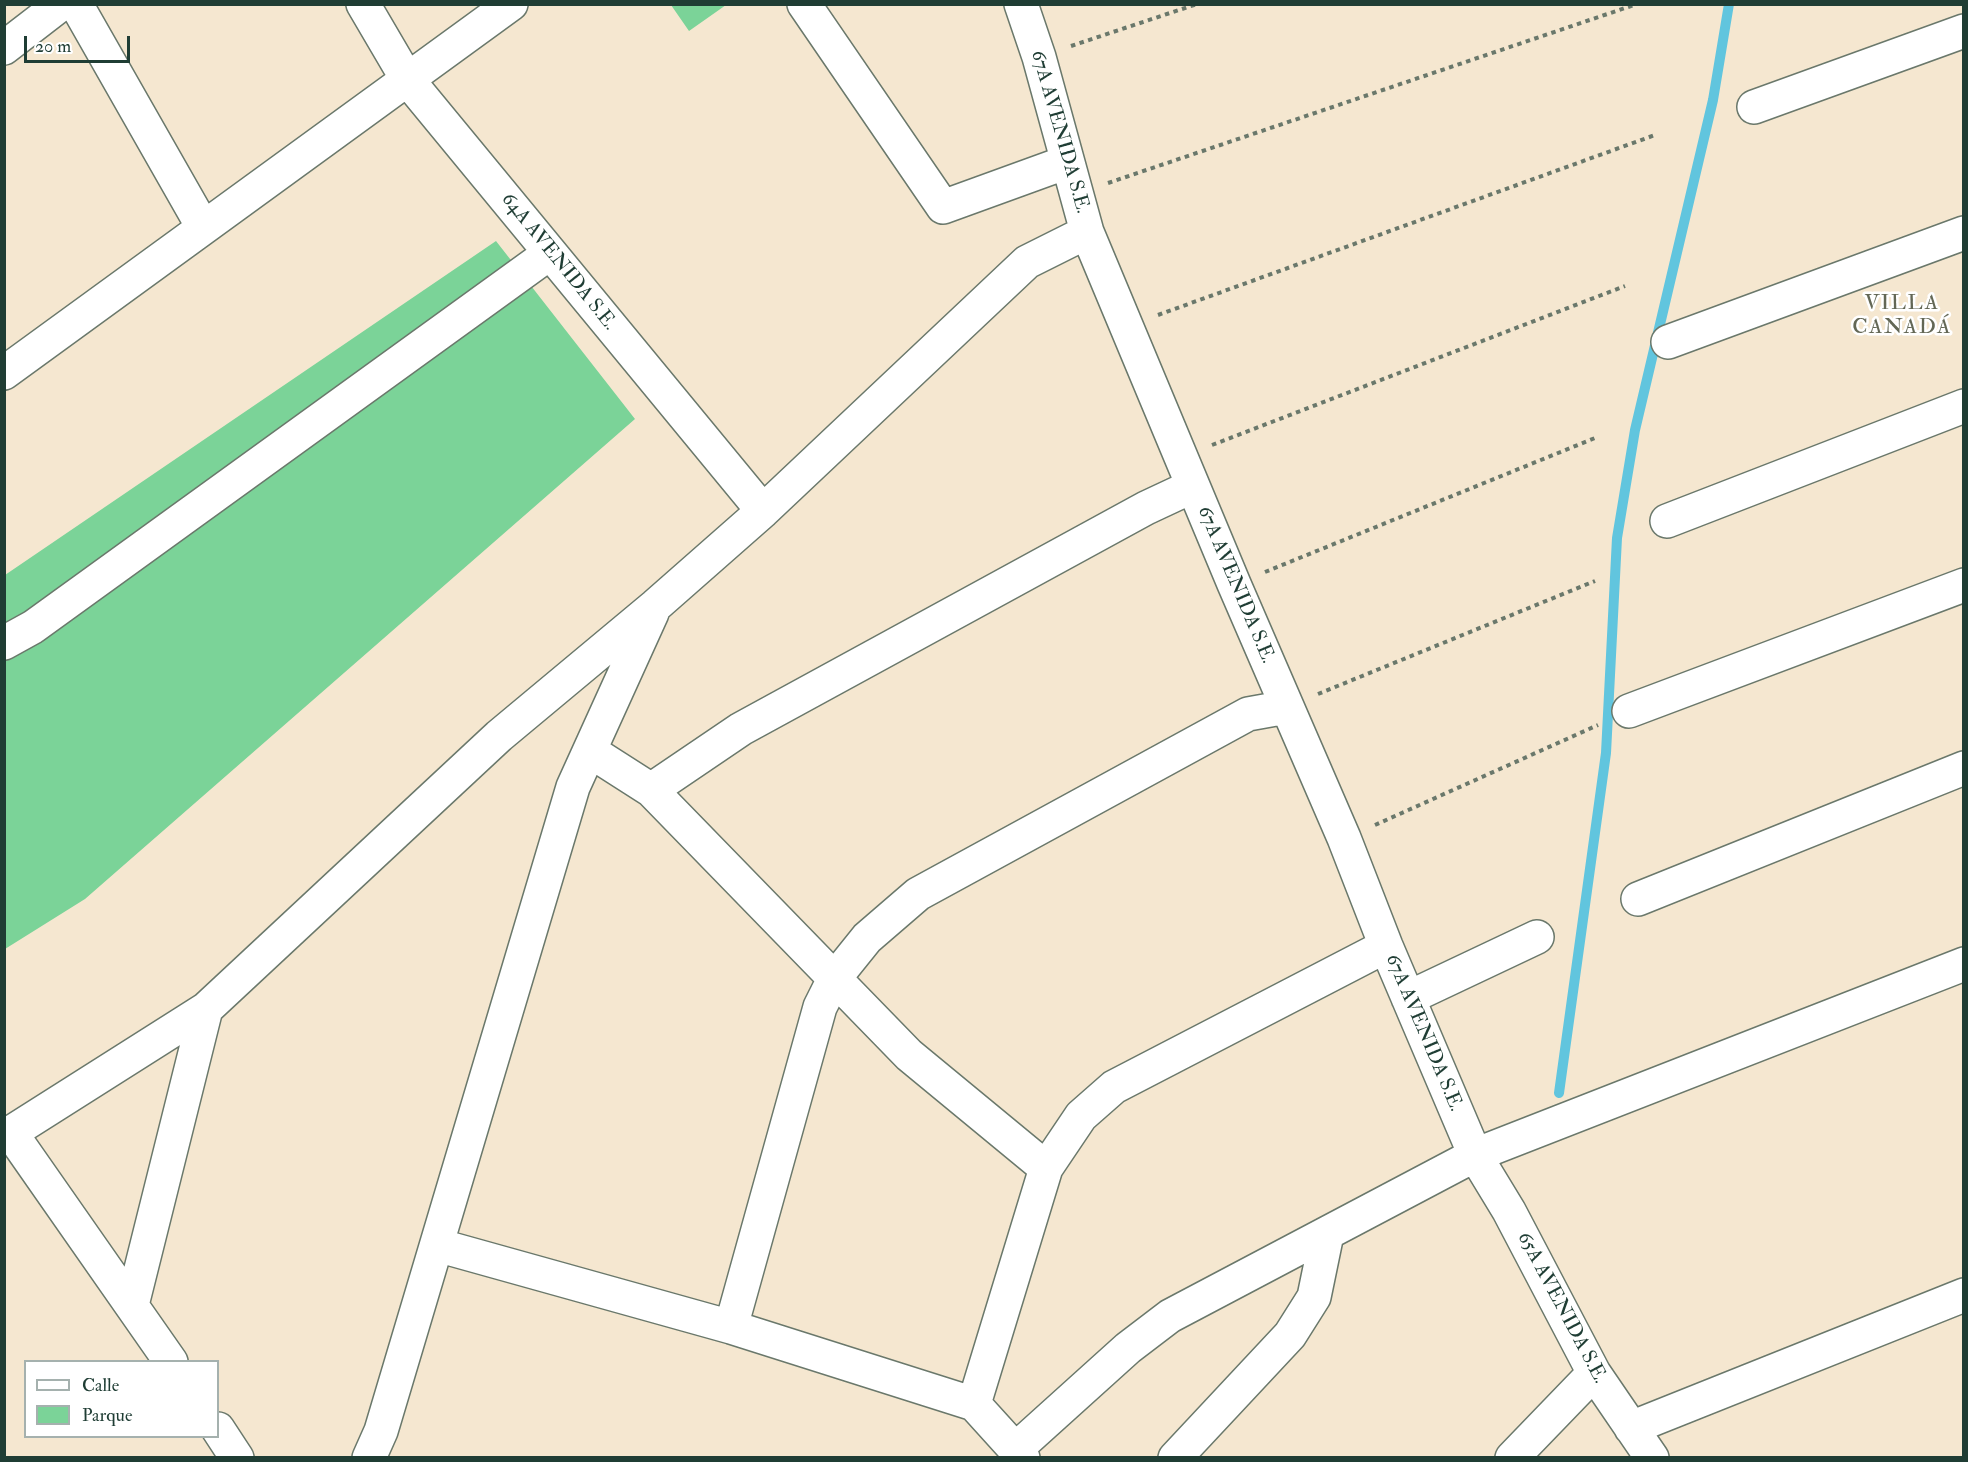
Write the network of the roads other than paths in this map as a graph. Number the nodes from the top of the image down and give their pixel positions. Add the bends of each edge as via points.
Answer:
1 (61, 4) edge
2 (76, 4) edge
3 (363, 4) edge
4 (511, 4) edge
5 (804, 4) edge
6 (1021, 4) edge
7 (1964, 31) edge
8 (4, 48) edge
9 (407, 79) junction
10 (1754, 107) dead end
11 (1068, 162) junction
12 (203, 227) junction
13 (1087, 232) junction
14 (1964, 232) edge
15 (550, 253) junction
16 (1668, 342) dead end
17 (4, 373) edge
18 (1964, 406) edge
19 (1193, 486) junction
20 (763, 512) junction
21 (1667, 521) dead end
22 (1964, 585) edge
23 (655, 606) junction
24 (4, 643) edge
25 (1287, 707) junction
26 (1629, 711) dead end
27 (590, 751) junction
28 (1964, 768) edge
29 (651, 790) junction
30 (1638, 899) dead end
31 (1537, 937) dead end
32 (1386, 946) junction
33 (1964, 964) edge
34 (834, 979) junction
35 (1408, 998) junction
36 (206, 1009) junction
37 (8, 1135) edge
38 (1475, 1155) junction
39 (1046, 1168) junction
40 (1327, 1234) junction
41 (437, 1245) junction
42 (1964, 1295) edge
43 (132, 1305) junction
44 (731, 1327) junction
45 (170, 1360) edge
46 (1594, 1373) junction
47 (974, 1404) junction
48 (1631, 1428) junction
49 (219, 1431) edge
50 (1020, 1453) edge
51 (237, 1458) edge
52 (369, 1458) edge
53 (1175, 1458) edge
54 (1512, 1458) edge
55 (1652, 1458) edge

1 - 8 street
2 - 12 street
3 - 9 street, 64A AVENIDA S.E.
4 - 9 street
5 - 11 street via 943,207
6 - 11 street, 67A AVENIDA S.E.
7 - 10 street
9 - 12 street
9 - 15 street, 64A AVENIDA S.E.
11 - 13 street, 67A AVENIDA S.E.
12 - 17 street
13 - 19 street, 67A AVENIDA S.E.
13 - 20 street via 1027,262
14 - 16 street
15 - 20 street, 64A AVENIDA S.E.
15 - 24 street via 33,627
18 - 21 street
19 - 25 street, 67A AVENIDA S.E.
19 - 29 street via 741,729
20 - 23 street
22 - 26 street
23 - 27 street
23 - 36 street via 499,736
25 - 32 street, 67A AVENIDA S.E.
25 - 34 street via 1248,714 918,894 867,938
27 - 29 street
27 - 41 street via 573,787
28 - 30 street
29 - 34 street
31 - 35 street
32 - 35 street, 67A AVENIDA S.E.
32 - 39 street via 1114,1087 1080,1116
33 - 38 street
34 - 39 street via 909,1055
34 - 44 street via 820,1007
35 - 38 street, 67A AVENIDA S.E.
36 - 37 street
36 - 43 street
37 - 43 street
38 - 40 street
38 - 46 street, 65A AVENIDA S.E. via 1509,1211
39 - 47 street
40 - 50 street via 1170,1316 1128,1348
40 - 53 street via 1314,1297 1290,1335
41 - 44 street
41 - 52 street via 381,1431
42 - 48 street
43 - 45 street
44 - 47 street
46 - 48 street, 65A AVENIDA S.E.
46 - 54 street
47 - 50 street
48 - 55 street, 65A AVENIDA S.E.
49 - 51 street

